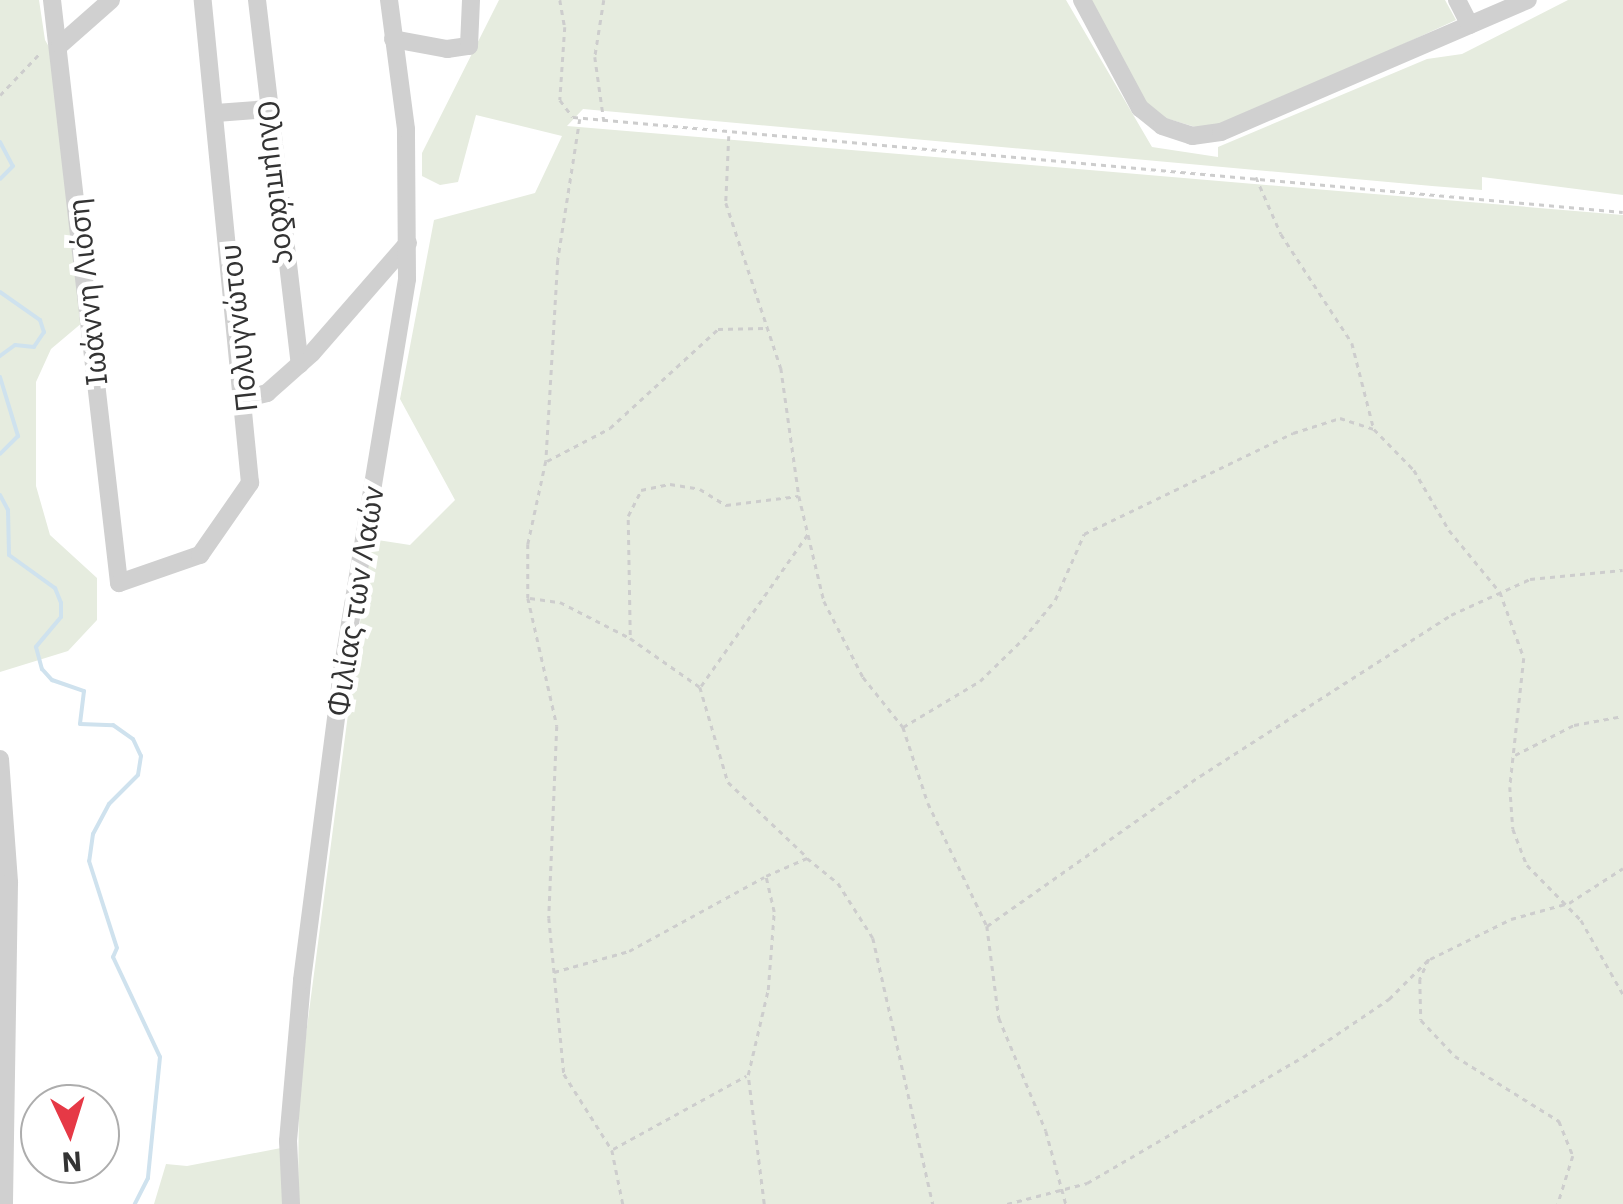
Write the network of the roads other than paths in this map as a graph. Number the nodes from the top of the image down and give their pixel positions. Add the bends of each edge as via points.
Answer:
1 (52, 0) edge
2 (111, 0) edge
3 (203, 0) edge
4 (257, 0) edge
5 (389, 0) edge
6 (471, 0) edge
7 (1082, 0) edge
8 (1457, 0) edge
9 (1528, 0) edge
10 (1470, 24) junction
11 (393, 39) junction
12 (60, 45) junction
13 (268, 108) junction
14 (216, 113) junction
15 (408, 244) junction
16 (300, 364) junction
17 (246, 398) junction
18 (119, 584) joint
19 (0, 759) edge
20 (4, 884) edge
21 (5, 1080) edge
22 (4, 1204) edge
23 (291, 1204) edge

1 - 12 street, Ιωάννη Λιόση
2 - 12 street
3 - 14 street, Πολυγνώτου
4 - 13 street, Ολυμπιάδος
5 - 11 street, Φιλίας των Λαών
6 - 11 street via 469,46 447,49
7 - 10 street via 1140,108 1162,126 1192,136 1221,132
8 - 10 street
9 - 10 street
11 - 15 street, Φιλίας των Λαών via 406,129
12 - 18 street, Ιωάννη Λιόση
13 - 14 street
13 - 16 street, Ολυμπιάδος
14 - 17 street, Πολυγνώτου
15 - 16 street
15 - 23 street, Φιλίας των Λαών via 302,980 288,1141
16 - 17 street via 267,393
17 - 18 street, Πολυγνώτου via 251,474 245,493 200,555
19 - 20 street
20 - 21 street
21 - 22 street

